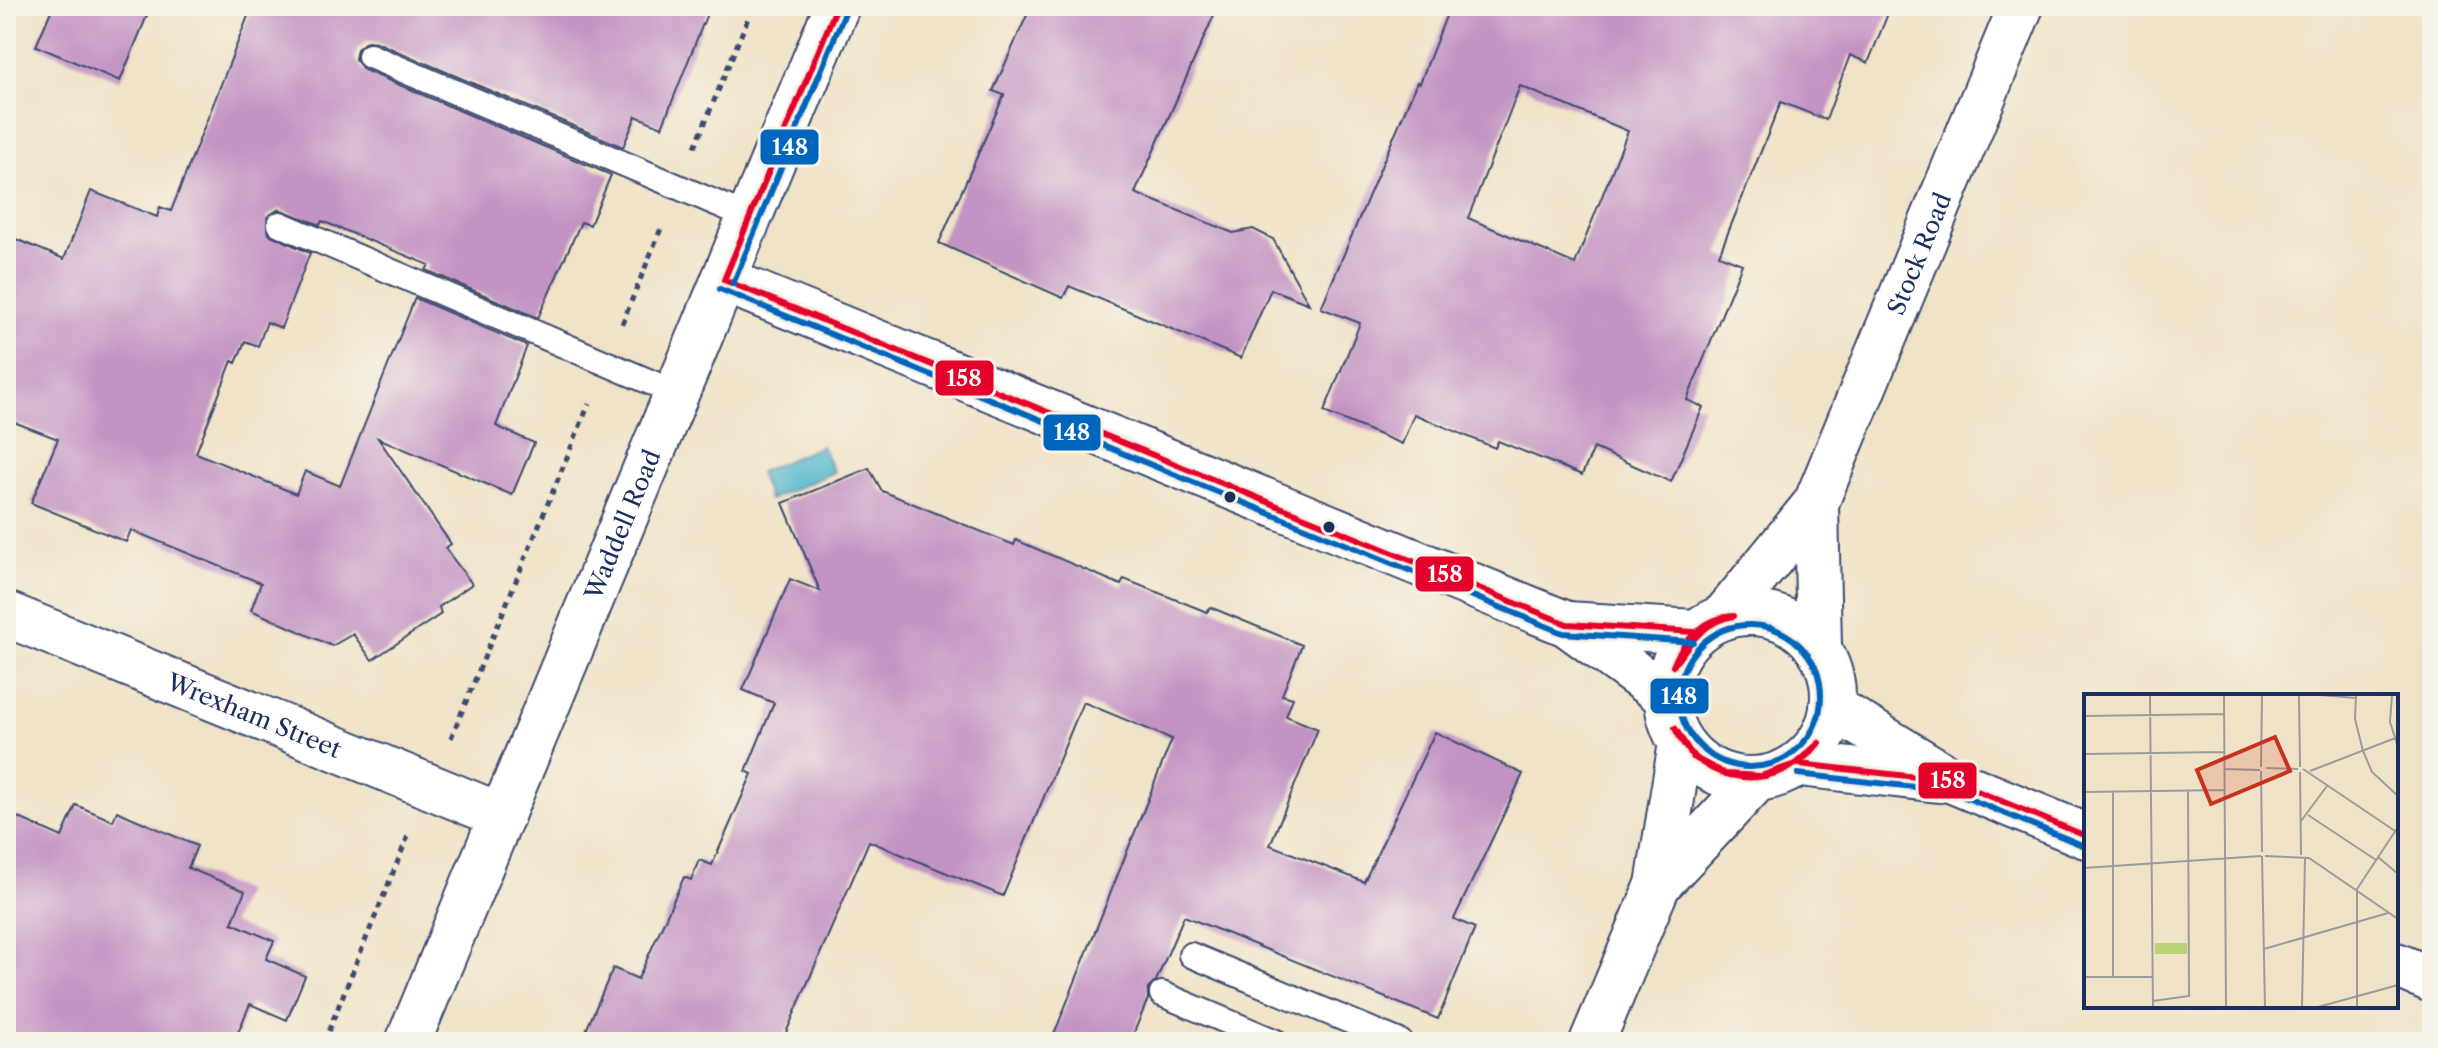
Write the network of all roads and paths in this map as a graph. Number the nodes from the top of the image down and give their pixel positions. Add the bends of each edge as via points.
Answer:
1 (753, 6) edge
2 (837, 6) edge
3 (2021, 6) edge
4 (370, 56) dead end
5 (678, 187) junction
6 (749, 217) junction
7 (280, 224) dead end
8 (724, 280) junction
9 (605, 363) junction
10 (676, 393) junction
11 (1816, 503) junction
12 (6, 614) edge
13 (1567, 624) junction
14 (1710, 624) junction
15 (1819, 648) junction
16 (1666, 696) junction
17 (1832, 707) junction
18 (1681, 743) junction
19 (1799, 764) junction
20 (1757, 779) junction
21 (1953, 781) junction
22 (431, 787) junction
23 (502, 816) junction
24 (2084, 835) edge
25 (1658, 885) junction
26 (1191, 955) dead end
27 (2398, 966) edge
28 (2432, 980) edge
29 (1162, 994) dead end
30 (324, 1042) edge
31 (408, 1042) edge
32 (1276, 1042) edge
33 (1400, 1042) edge
34 (1592, 1042) edge

1 - 5 path
2 - 6 street, Waddell Road
3 - 11 street, Stock Road
4 - 5 lane
5 - 6 lane
5 - 9 path
6 - 8 street, Waddell Road
7 - 9 lane
8 - 10 street, Waddell Road
8 - 13 street
9 - 10 lane
9 - 22 path
10 - 23 street, Waddell Road
11 - 14 street, Stock Road
11 - 15 street, Stock Road
12 - 22 street, Wrexham Street
13 - 14 street
13 - 16 street
14 - 15 street via 1752,612 1778,617
14 - 16 street, Stock Road via 1679,651
15 - 17 street, Stock Road via 1831,676
16 - 18 street
17 - 19 street via 1827,729
17 - 21 street
18 - 20 street via 1701,763 1727,777
18 - 25 street
19 - 20 street
19 - 21 street
20 - 25 street
21 - 24 street
22 - 23 street, Wrexham Street
22 - 30 path
23 - 31 street, Waddell Road
25 - 34 street
26 - 33 lane
27 - 28 street
29 - 32 lane

